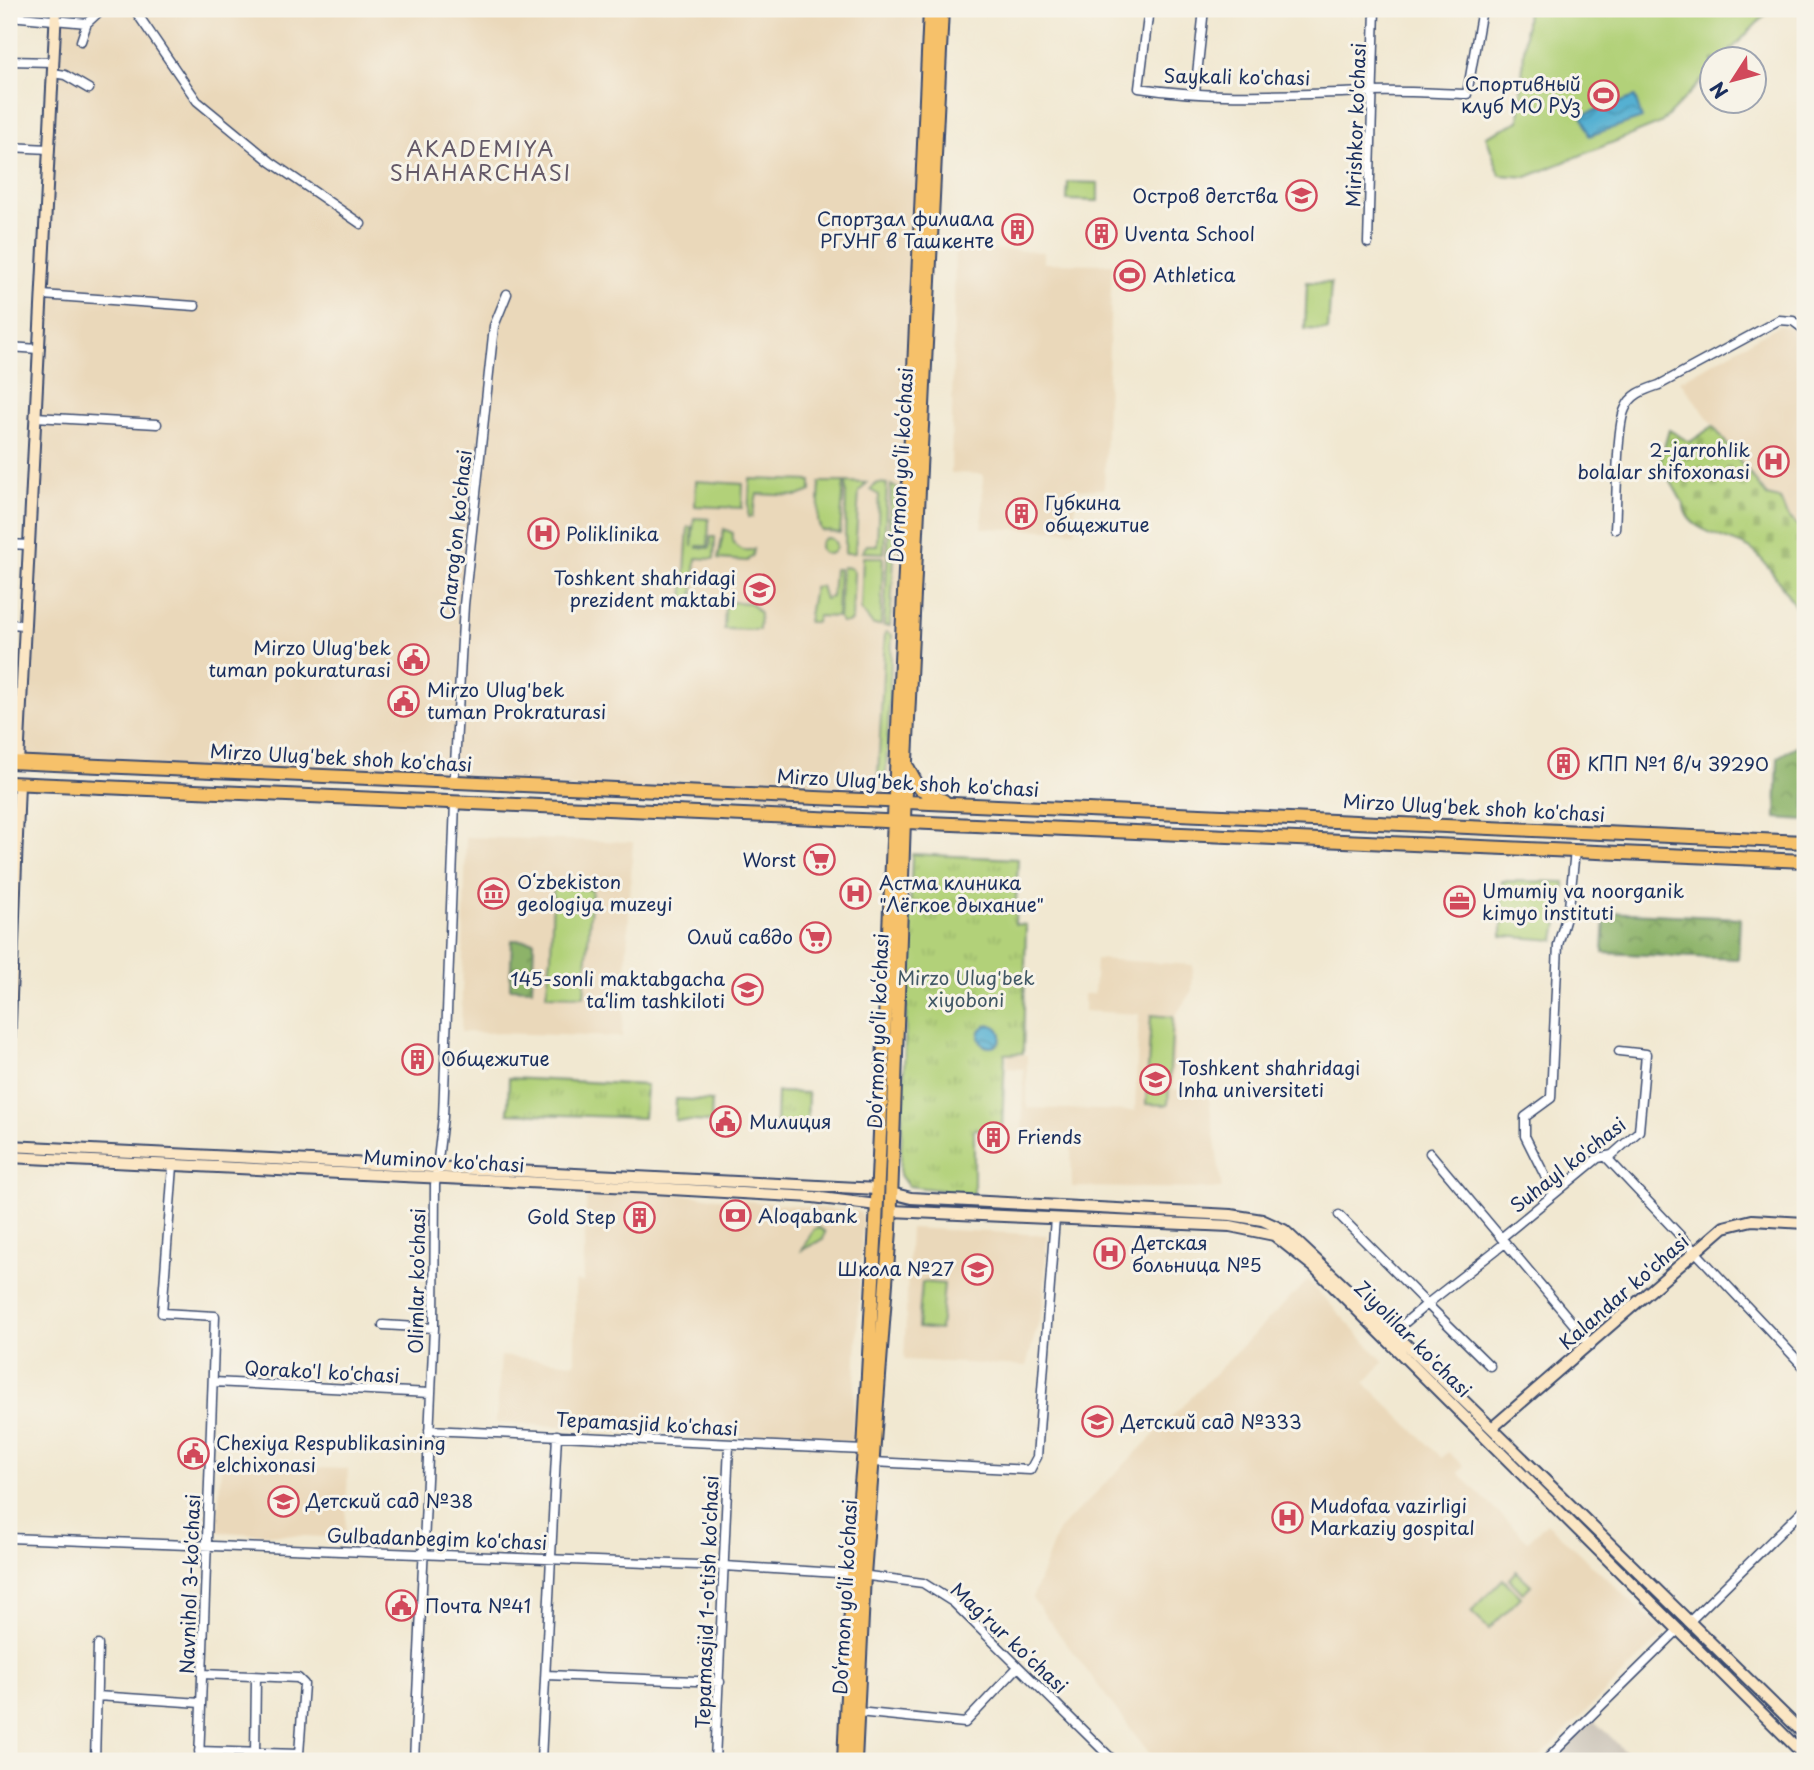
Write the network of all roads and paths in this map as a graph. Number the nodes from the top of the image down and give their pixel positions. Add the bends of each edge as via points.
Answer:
1 (102, 9) edge
2 (134, 9) edge
3 (930, 9) edge
4 (943, 9) edge
5 (1149, 9) edge
6 (1204, 9) edge
7 (1376, 9) edge
8 (1482, 9) edge
9 (56, 14) edge
10 (9, 16) edge
11 (87, 23) junction
12 (81, 41) dead end
13 (9, 61) edge
14 (53, 68) junction
15 (89, 89) dead end
16 (1374, 92) junction
17 (1195, 93) junction
18 (9, 146) edge
19 (49, 149) junction
20 (361, 225) dead end
21 (1368, 243) dead end
22 (507, 294) dead end
23 (41, 295) junction
24 (195, 306) dead end
25 (1805, 330) edge
26 (9, 347) edge
27 (39, 349) junction
28 (35, 417) junction
29 (156, 424) dead end
30 (1615, 529) dead end
31 (9, 544) edge
32 (29, 545) junction
33 (9, 624) edge
34 (25, 625) junction
35 (906, 761) junction
36 (13, 763) edge
37 (343, 777) junction
38 (12, 781) edge
39 (454, 782) junction
40 (567, 787) junction
41 (341, 797) junction
42 (455, 802) junction
43 (899, 802) junction
44 (950, 804) junction
45 (566, 807) junction
46 (898, 822) junction
47 (1555, 831) junction
48 (1805, 842) edge
49 (1554, 850) junction
50 (1575, 851) junction
51 (1805, 861) edge
52 (9, 1049) edge
53 (1619, 1051) dead end
54 (9, 1146) edge
55 (1430, 1153) dead end
56 (9, 1157) edge
57 (1607, 1158) junction
58 (173, 1166) junction
59 (437, 1166) junction
60 (435, 1178) junction
61 (878, 1189) junction
62 (891, 1193) junction
63 (1554, 1194) junction
64 (877, 1205) junction
65 (891, 1211) junction
66 (1339, 1215) dead end
67 (1055, 1218) junction
68 (1805, 1223) edge
69 (1503, 1241) junction
70 (1696, 1254) junction
71 (1427, 1304) junction
72 (383, 1325) dead end
73 (434, 1328) junction
74 (1394, 1332) junction
75 (1591, 1345) junction
76 (1410, 1355) junction
77 (1490, 1366) dead end
78 (1805, 1368) edge
79 (213, 1382) junction
80 (430, 1393) junction
81 (1492, 1428) junction
82 (429, 1430) junction
83 (557, 1435) junction
84 (1484, 1438) junction
85 (729, 1445) junction
86 (864, 1450) junction
87 (873, 1462) junction
88 (1805, 1508) edge
89 (9, 1538) edge
90 (207, 1545) junction
91 (423, 1554) junction
92 (552, 1559) junction
93 (724, 1566) junction
94 (858, 1574) junction
95 (1645, 1578) junction
96 (1636, 1588) junction
97 (1689, 1622) junction
98 (1678, 1630) junction
99 (98, 1645) dead end
100 (1017, 1667) junction
101 (202, 1674) junction
102 (546, 1675) junction
103 (256, 1677) junction
104 (720, 1682) junction
105 (97, 1696) junction
106 (201, 1703) junction
107 (858, 1712) junction
108 (1802, 1732) edge
109 (1788, 1739) junction
110 (199, 1751) junction
111 (255, 1754) junction
112 (1805, 1756) edge
113 (95, 1761) edge
114 (199, 1761) edge
115 (414, 1761) edge
116 (541, 1761) edge
117 (716, 1761) edge
118 (844, 1761) edge
119 (855, 1761) edge
120 (1114, 1761) edge
121 (1545, 1761) edge

1 - 11 street
2 - 20 street via 197,100 271,162
3 - 43 main road
4 - 35 main road, Do‘rmon yo‘li ko‘chasi
5 - 17 street, Saykali ko'chasi via 1139,88
6 - 17 street
7 - 16 street, Mirishkor ko'chasi
8 - 16 street, Saykali ko'chasi via 1467,94
9 - 10 street
9 - 11 street
9 - 14 main road
11 - 12 street
13 - 14 street
14 - 15 street
14 - 19 main road
16 - 17 street, Saykali ko'chasi
16 - 21 street, Mirishkor ko'chasi
18 - 19 street
19 - 23 main road
22 - 39 street, Charog'on ko'chasi via 494,326 472,524
23 - 24 street
23 - 27 main road
25 - 30 street via 1793,321 1779,320 1631,400 1622,417
26 - 27 street
27 - 28 main road
28 - 29 street
28 - 32 main road
31 - 32 street
32 - 34 main road
33 - 34 street
34 - 36 main road
35 - 43 main road, Do‘rmon yo‘li ko‘chasi
35 - 44 main road via 919,788
36 - 37 main road, Mirzo Ulug'bek shoh ko'chasi
36 - 38 main road
37 - 39 main road, Mirzo Ulug'bek shoh ko'chasi
37 - 41 main road
38 - 41 main road, Mirzo Ulug'bek shoh ko'chasi
38 - 52 main road
39 - 40 main road, Mirzo Ulug'bek shoh ko'chasi
40 - 43 main road, Mirzo Ulug'bek shoh ko'chasi
40 - 45 main road
41 - 42 main road, Mirzo Ulug'bek shoh ko'chasi
42 - 45 main road, Mirzo Ulug'bek shoh ko'chasi
42 - 59 street, Olimlar ko'chasi
43 - 44 main road, Mirzo Ulug'bek shoh ko'chasi
43 - 46 main road, Do‘rmon yo‘li ko‘chasi
44 - 47 main road, Mirzo Ulug'bek shoh ko'chasi
45 - 46 main road, Mirzo Ulug'bek shoh ko'chasi
46 - 49 main road, Mirzo Ulug'bek shoh ko'chasi
46 - 61 main road, Do‘rmon yo‘li ko‘chasi
46 - 62 main road, Do‘rmon yo‘li ko‘chasi
47 - 48 main road, Mirzo Ulug'bek shoh ko'chasi
47 - 49 main road
49 - 50 main road, Mirzo Ulug'bek shoh ko'chasi
50 - 51 main road, Mirzo Ulug'bek shoh ko'chasi
50 - 63 street via 1569,906 1558,945 1551,1098 1525,1117 1525,1136
53 - 57 street, Suhayl ko'chasi via 1646,1054 1640,1124 1636,1136
54 - 59 main road, Muminov ko'chasi
55 - 69 street, Suhayl ko'chasi
56 - 58 main road, Muminov ko'chasi
57 - 63 street, Suhayl ko'chasi via 1598,1158
57 - 70 street
58 - 60 main road, Muminov ko'chasi
58 - 79 street, Navnihol 3-ko'chasi via 162,1313 215,1316
59 - 60 street, Olimlar ko'chasi
59 - 61 main road, Muminov ko'chasi
60 - 64 main road, Muminov ko'chasi via 813,1197
60 - 73 street, Olimlar ko'chasi
61 - 62 main road, Ziyolilar ko'chasi
61 - 64 main road, Do‘rmon yo‘li ko‘chasi
62 - 65 main road, Do‘rmon yo‘li ko‘chasi
62 - 74 main road, Ziyolilar ko'chasi via 911,1198 1255,1218 1301,1243
63 - 69 street, Suhayl ko'chasi
64 - 65 main road, Ziyolilar ko'chasi
64 - 86 main road, Do‘rmon yo‘li ko‘chasi
65 - 67 main road, Ziyolilar ko'chasi
65 - 87 main road, Do‘rmon yo‘li ko‘chasi
66 - 71 street
67 - 76 main road, Ziyolilar ko'chasi via 1230,1226 1274,1235
67 - 87 street via 1037,1457 1030,1469
68 - 70 main road, Kalandar ko'chasi via 1737,1222 1724,1227
69 - 71 street, Suhayl ko'chasi
69 - 75 street, Suhayl ko'chasi
70 - 75 main road, Kalandar ko'chasi
70 - 78 street
71 - 74 street, Suhayl ko'chasi
71 - 77 street
72 - 73 street
73 - 80 street, Olimlar ko'chasi
74 - 76 main road, Ziyolilar ko'chasi
75 - 81 main road, Kalandar ko'chasi
76 - 81 main road, Ziyolilar ko'chasi
76 - 84 main road, Ziyolilar ko'chasi
79 - 80 street, Qorako'l ko'chasi
79 - 90 street, Navnihol 3-ko'chasi
80 - 82 street, Olimlar ko'chasi
81 - 84 street, Kalandar ko'chasi
81 - 95 main road, Ziyolilar ko'chasi
82 - 83 street, Tepamasjid ko'chasi
82 - 91 street, Olimlar ko'chasi
83 - 85 street, Tepamasjid ko'chasi
83 - 92 street
84 - 96 main road, Ziyolilar ko'chasi
85 - 86 street, Tepamasjid ko'chasi
85 - 93 street, Tepamasjid 1-o'tish ko'chasi
86 - 94 main road, Do‘rmon yo‘li ko‘chasi
87 - 94 main road, Do‘rmon yo‘li ko‘chasi
88 - 97 street
89 - 90 street, Gulbadanbegim ko'chasi
90 - 91 street, Gulbadanbegim ko'chasi
90 - 101 street, Navnihol 3-ko'chasi
91 - 92 street, Gulbadanbegim ko'chasi
91 - 115 street, Olimlar ko'chasi
92 - 93 street, Gulbadanbegim ko'chasi
92 - 102 street
93 - 94 street, Gulbadanbegim ko'chasi
93 - 104 street, Tepamasjid 1-o'tish ko'chasi
94 - 100 street, Magʻrur koʻchasi via 923,1583 953,1602
94 - 107 main road, Do‘rmon yo‘li ko‘chasi
94 - 118 main road, Do‘rmon yo‘li ko‘chasi
95 - 96 main road
95 - 97 main road, Ziyolilar ko'chasi
96 - 98 main road, Ziyolilar ko'chasi
97 - 108 main road, Ziyolilar ko'chasi
98 - 109 main road, Ziyolilar ko'chasi
98 - 121 street
99 - 105 street
100 - 107 street via 965,1723
100 - 120 street, Magʻrur koʻchasi
101 - 103 street
101 - 106 street, Navnihol 3-ko'chasi
102 - 104 street
102 - 116 street
103 - 111 street
103 - 111 street via 298,1678 304,1684 299,1754
104 - 117 street, Tepamasjid 1-o'tish ko'chasi
105 - 106 street
105 - 113 street
106 - 110 street, Navnihol 3-ko'chasi
107 - 119 main road, Do‘rmon yo‘li ko‘chasi
108 - 109 main road
109 - 112 main road, Ziyolilar ko'chasi
110 - 111 street
110 - 114 street, Navnihol 3-ko'chasi

